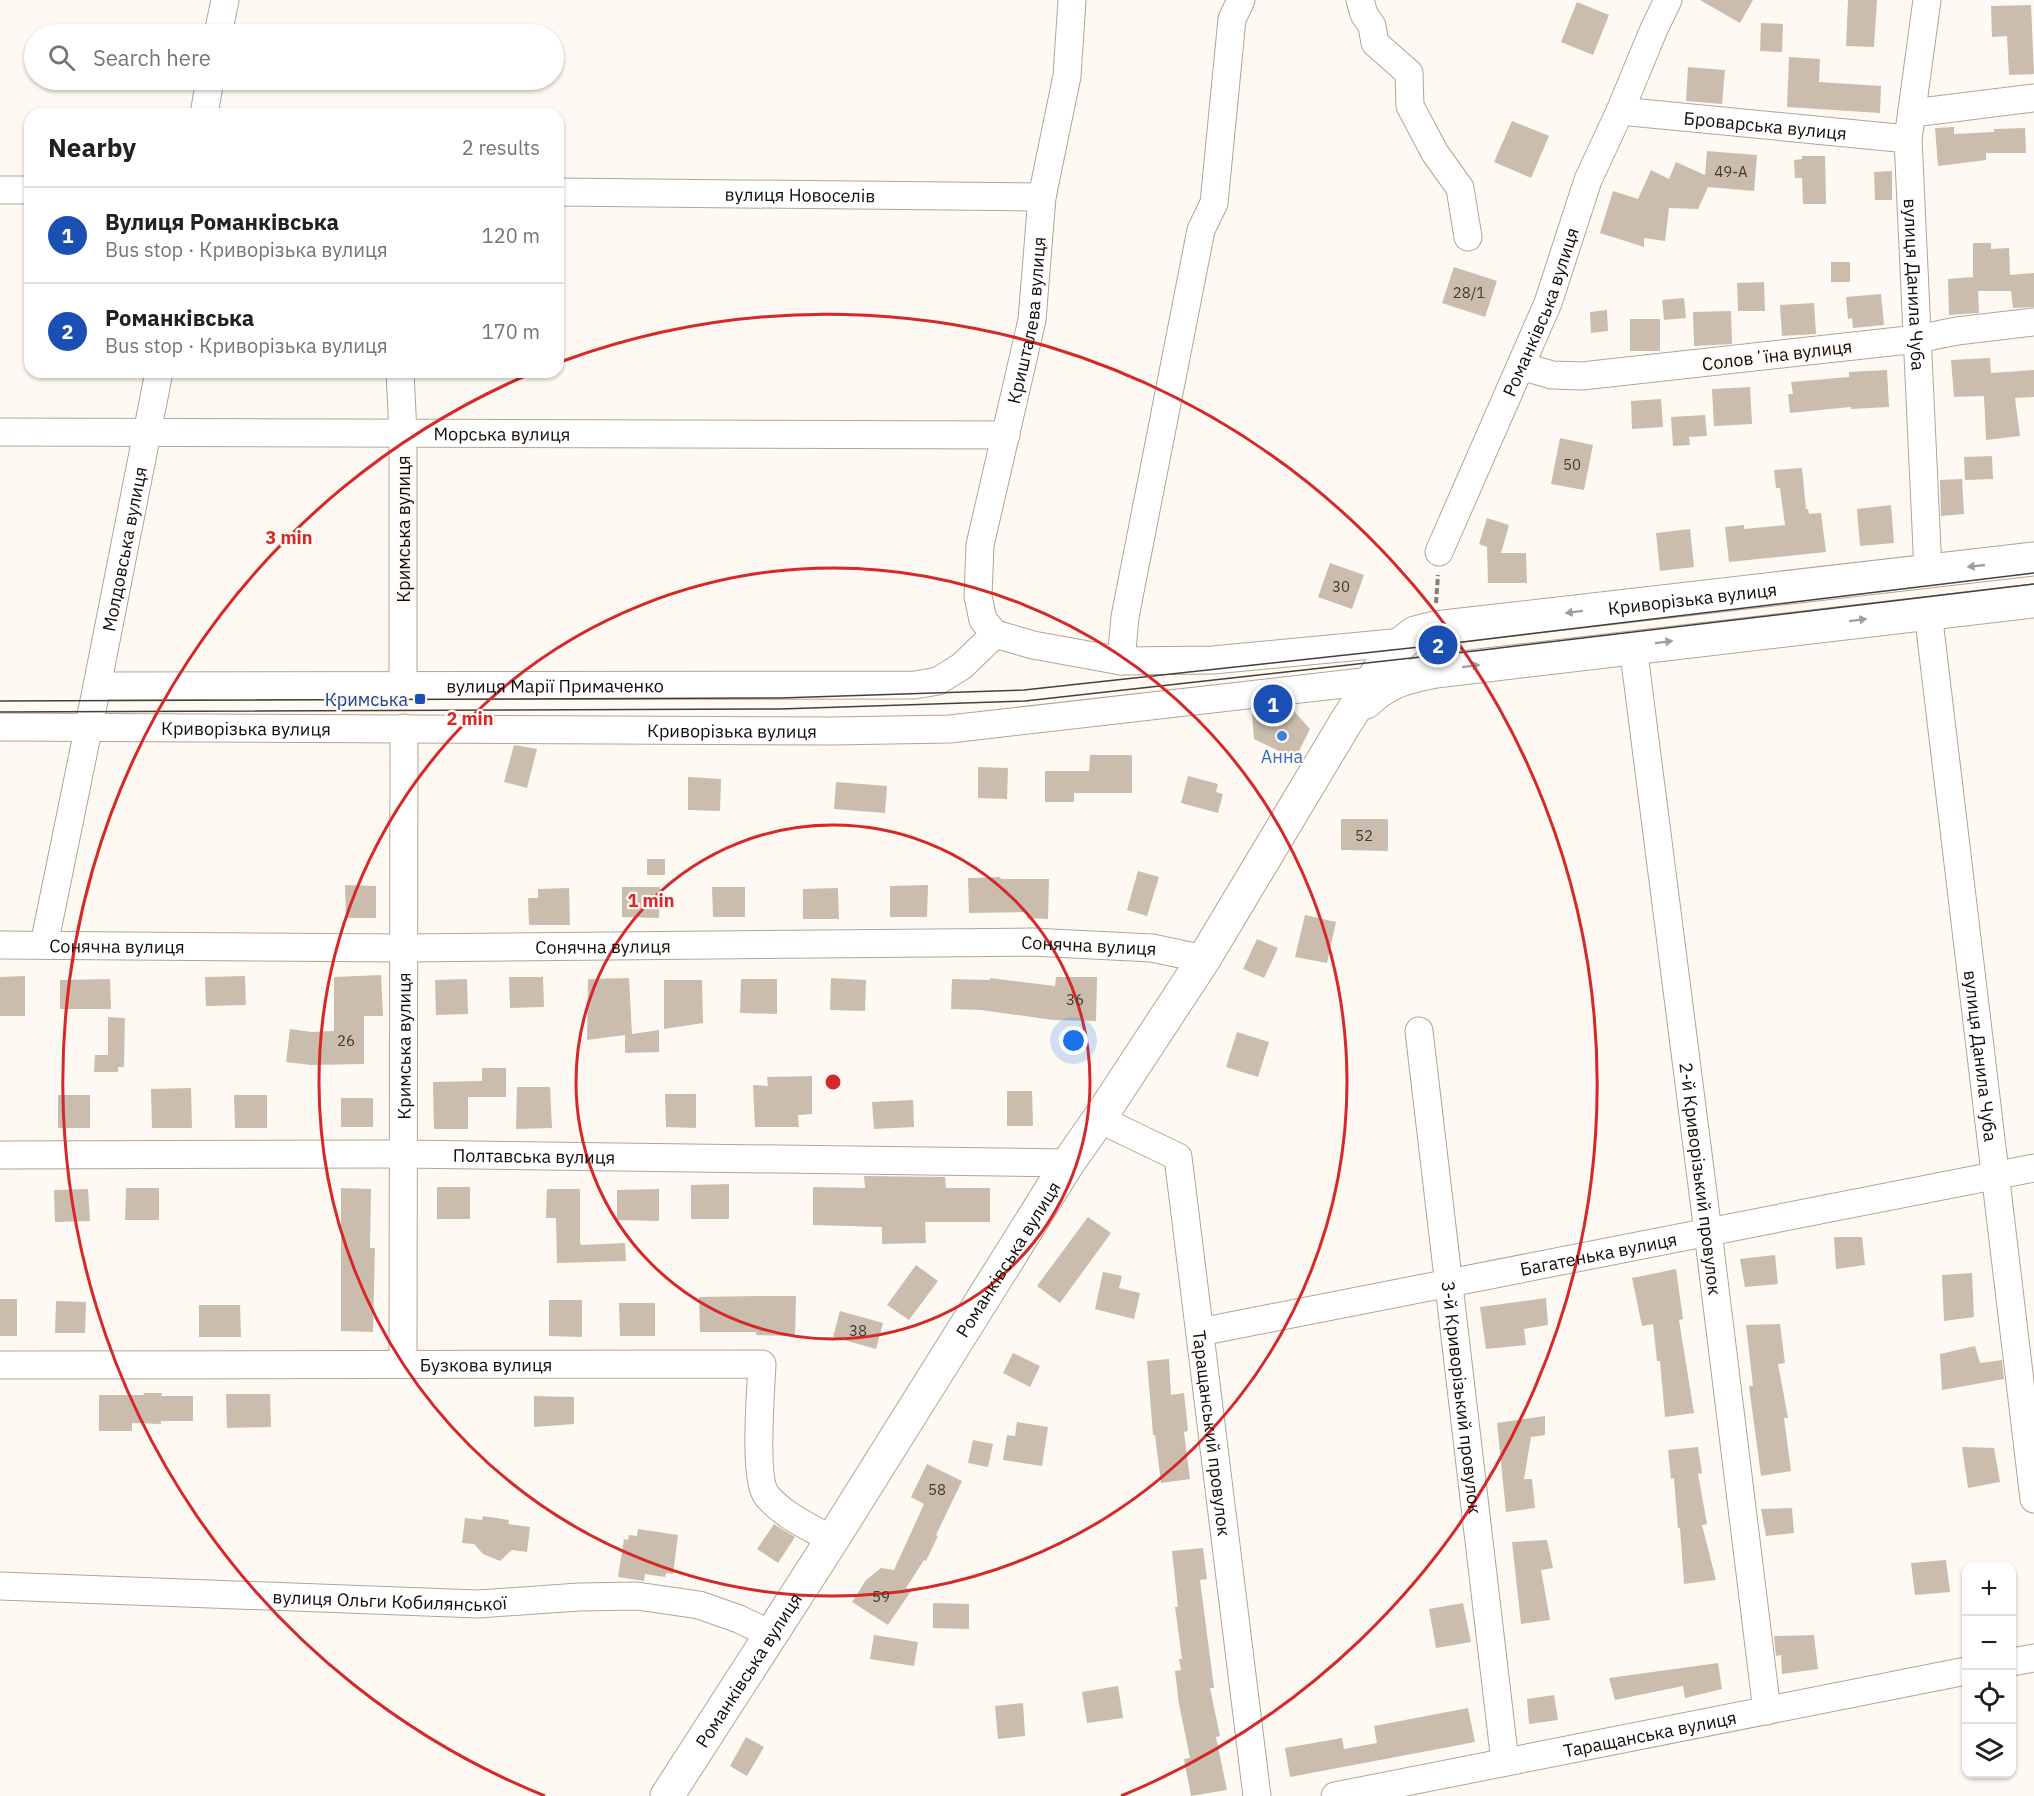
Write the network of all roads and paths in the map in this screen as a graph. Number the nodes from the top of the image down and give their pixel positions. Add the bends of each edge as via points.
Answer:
1 (225, 0) edge
2 (1072, 0) edge
3 (1241, 0) edge
4 (1360, 0) edge
5 (1668, 0) edge
6 (1927, 0) edge
7 (220, 24) edge
8 (208, 90) edge
9 (2034, 98) edge
10 (205, 108) edge
11 (1620, 111) junction
12 (1913, 113) junction
13 (1908, 139) junction
14 (0, 190) edge
15 (24, 190) edge
16 (564, 192) edge
17 (1042, 197) junction
18 (1468, 237) dead end
19 (2034, 322) edge
20 (1917, 339) junction
21 (1521, 366) junction
22 (158, 378) edge
23 (400, 378) edge
24 (0, 432) edge
25 (148, 432) junction
26 (404, 433) junction
27 (1006, 435) junction
28 (1439, 552) joint
29 (2034, 559) edge
30 (1929, 571) junction
31 (2034, 600) edge
32 (1928, 612) junction
33 (1435, 628) junction
34 (995, 634) junction
35 (1403, 642) junction
36 (1633, 646) junction
37 (1121, 661) junction
38 (1404, 677) junction
39 (1372, 682) junction
40 (98, 686) junction
41 (403, 687) junction
42 (1346, 722) junction
43 (0, 727) edge
44 (89, 727) junction
45 (404, 728) junction
46 (0, 945) edge
47 (44, 945) junction
48 (404, 948) junction
49 (1204, 959) junction
50 (1419, 1031) dead end
51 (1099, 1119) junction
52 (403, 1154) junction
53 (0, 1155) edge
54 (1068, 1163) junction
55 (2034, 1168) edge
56 (1996, 1175) junction
57 (1708, 1232) junction
58 (1449, 1283) junction
59 (1200, 1332) junction
60 (403, 1364) junction
61 (0, 1365) edge
62 (2034, 1499) edge
63 (832, 1540) junction
64 (0, 1586) edge
65 (772, 1635) junction
66 (2034, 1658) edge
67 (2016, 1661) edge
68 (1962, 1672) edge
69 (1767, 1711) junction
70 (1505, 1762) junction
71 (667, 1796) edge
72 (1257, 1796) edge
73 (1335, 1796) edge

1 - 7 street
2 - 17 street, Кришталева вулиця via 1067,76
3 - 37 street via 1232,19 1214,203 1201,230 1125,617
4 - 18 street via 1375,43 1409,73 1410,106 1435,153 1460,188
5 - 11 street, Романківська вулиця
6 - 12 street, вулиця Данила Чуба
8 - 10 street
9 - 12 street
11 - 13 street, Броварська вулиця
11 - 21 street, Романківська вулиця via 1588,180 1548,303
12 - 13 street, вулиця Данила Чуба
13 - 20 street, вулиця Данила Чуба
14 - 15 street
16 - 17 street, вулиця Новоселів
17 - 27 street, Кришталева вулиця via 1032,320
19 - 20 street, Соловʼїна вулиця
20 - 21 street, Соловʼїна вулиця via 1582,376 1552,375
20 - 30 street, вулиця Данила Чуба
21 - 28 street, Романківська вулиця
22 - 25 street, Молдовська вулиця
23 - 26 street, Кримська вулиця
24 - 25 street, Морська вулиця
25 - 26 street, Морська вулиця
25 - 40 street, Молдовська вулиця
26 - 27 street, Морська вулиця
26 - 41 street, Кримська вулиця
27 - 34 street, Кришталева вулиця via 980,545 978,596 983,620
28 - 33 path
29 -> 30 main road, Криворізька вулиця
30 -> 33 main road, Криворізька вулиця
31 - 32 main road, Криворізька вулиця
36 -> 32 main road, Криворізька вулиця
32 - 56 street, вулиця Данила Чуба
33 - 35 main road, Криворізька вулиця via 1415,633
34 - 37 street
34 - 41 street, вулиця Марії Примаченко via 962,666 939,681 915,685
35 - 37 street via 1214,660
35 - 39 main road, Криворізька вулиця
38 -> 36 main road, Криворізька вулиця
36 - 57 street, 2-й Криворізький провулок
38 - 39 street, Криворізька вулиця
38 - 42 main road, Криворізька вулиця via 1378,690
39 - 42 main road, Криворізька вулиця
39 - 45 street, Криворізька вулиця via 951,729
40 - 41 street, вулиця Марії Примаченко
40 - 44 street, Молдовська вулиця
42 - 49 main road, Романківська вулиця
43 - 44 street
44 - 45 street, Криворізька вулиця
44 - 47 street, Молдовська вулиця
45 - 48 street, Кримська вулиця
46 - 47 street, Сонячна вулиця
47 - 48 street, Сонячна вулиця
48 - 49 street, Сонячна вулиця via 1032,942 1152,948
48 - 52 street, Кримська вулиця
49 - 51 main road, Романківська вулиця
50 - 58 street, 3-й Криворізький провулок
51 - 54 main road, Романківська вулиця
51 - 59 street, Таращанський провулок via 1178,1156
52 - 53 street, Полтавська вулиця
52 - 54 street, Полтавська вулиця
52 - 60 street, Кримська вулиця
54 - 63 main road, Романківська вулиця
55 - 56 street, Багатенька вулиця
56 - 57 street, Багатенька вулиця
56 - 62 street, вулиця Данила Чуба
57 - 58 street, Багатенька вулиця
57 - 69 street, 2-й Криворізький провулок
58 - 59 street, Багатенька вулиця
58 - 70 street, 3-й Криворізький провулок
59 - 72 street, Таращанський провулок
60 - 61 street, Бузкова вулиця
60 - 63 street, Бузкова вулиця via 762,1364 759,1465 766,1495 789,1515
63 - 65 main road, Романківська вулиця
64 - 65 street, вулиця Ольги Кобилянської via 478,1604 637,1596 699,1605
65 - 71 main road, Романківська вулиця
66 - 67 street
68 - 69 street, Таращанська вулиця
69 - 70 street, Таращанська вулиця
70 - 73 street, Таращанська вулиця

